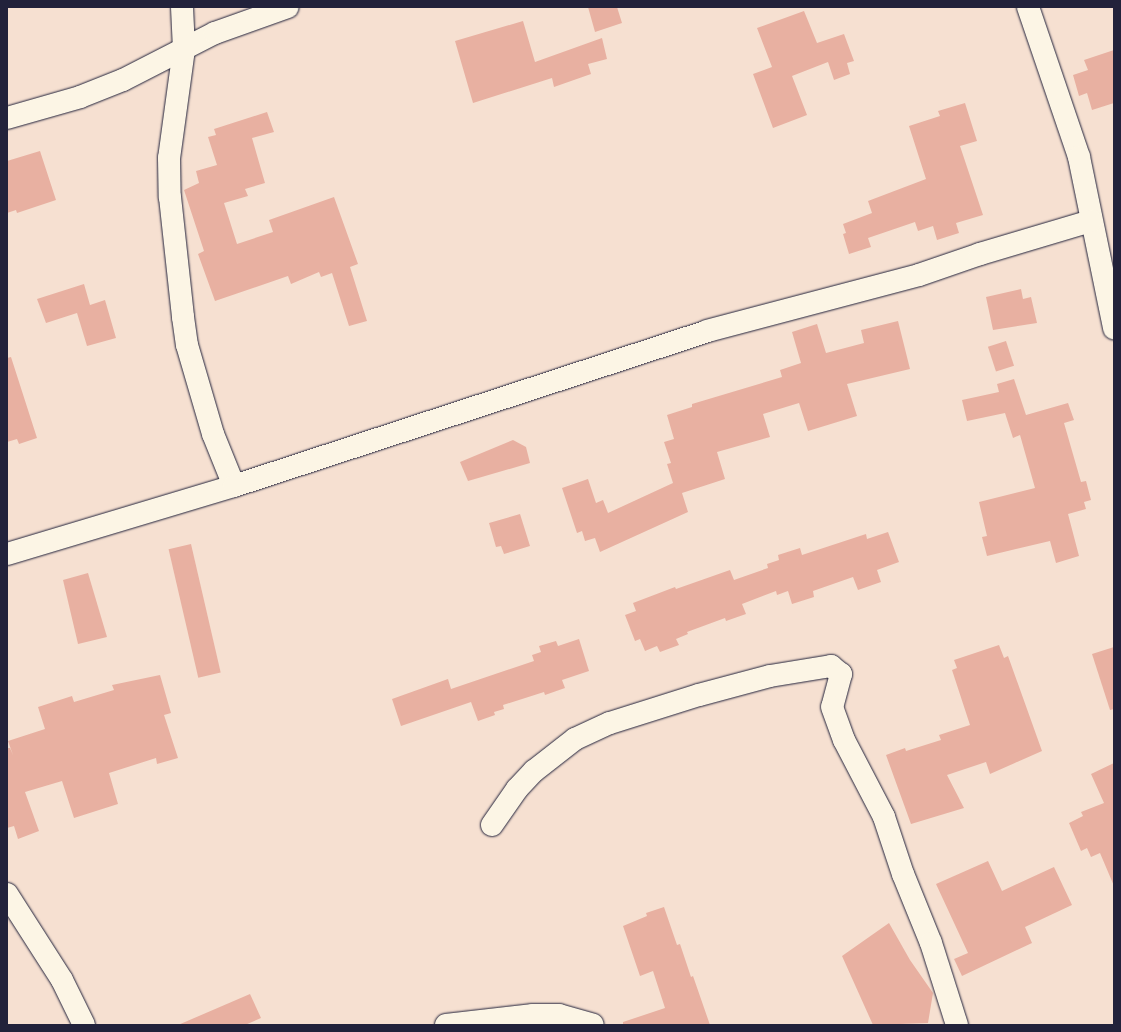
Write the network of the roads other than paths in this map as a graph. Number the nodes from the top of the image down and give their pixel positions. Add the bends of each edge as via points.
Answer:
1 (182, 7) edge
2 (288, 7) edge
3 (1028, 7) edge
4 (184, 49) junction
5 (7, 118) edge
6 (1091, 221) junction
7 (1114, 328) edge
8 (234, 486) junction
9 (7, 554) edge
10 (492, 825) dead end
11 (7, 894) edge
12 (84, 1025) edge
13 (446, 1025) edge
14 (593, 1025) edge
15 (957, 1025) edge

1 - 4 street
2 - 4 street via 239,24
3 - 6 street via 1079,157
4 - 5 street via 116,83 80,97
4 - 8 street via 169,158 170,197 183,317 188,345 213,434
6 - 7 street
6 - 8 street via 919,275 707,331
8 - 9 street
10 - 15 street via 517,789 534,771 575,739 589,732 699,694 770,676 831,666 841,674 832,707 844,740 884,817 903,874 931,943
11 - 12 street via 62,980
13 - 14 street via 539,1015 577,1018

